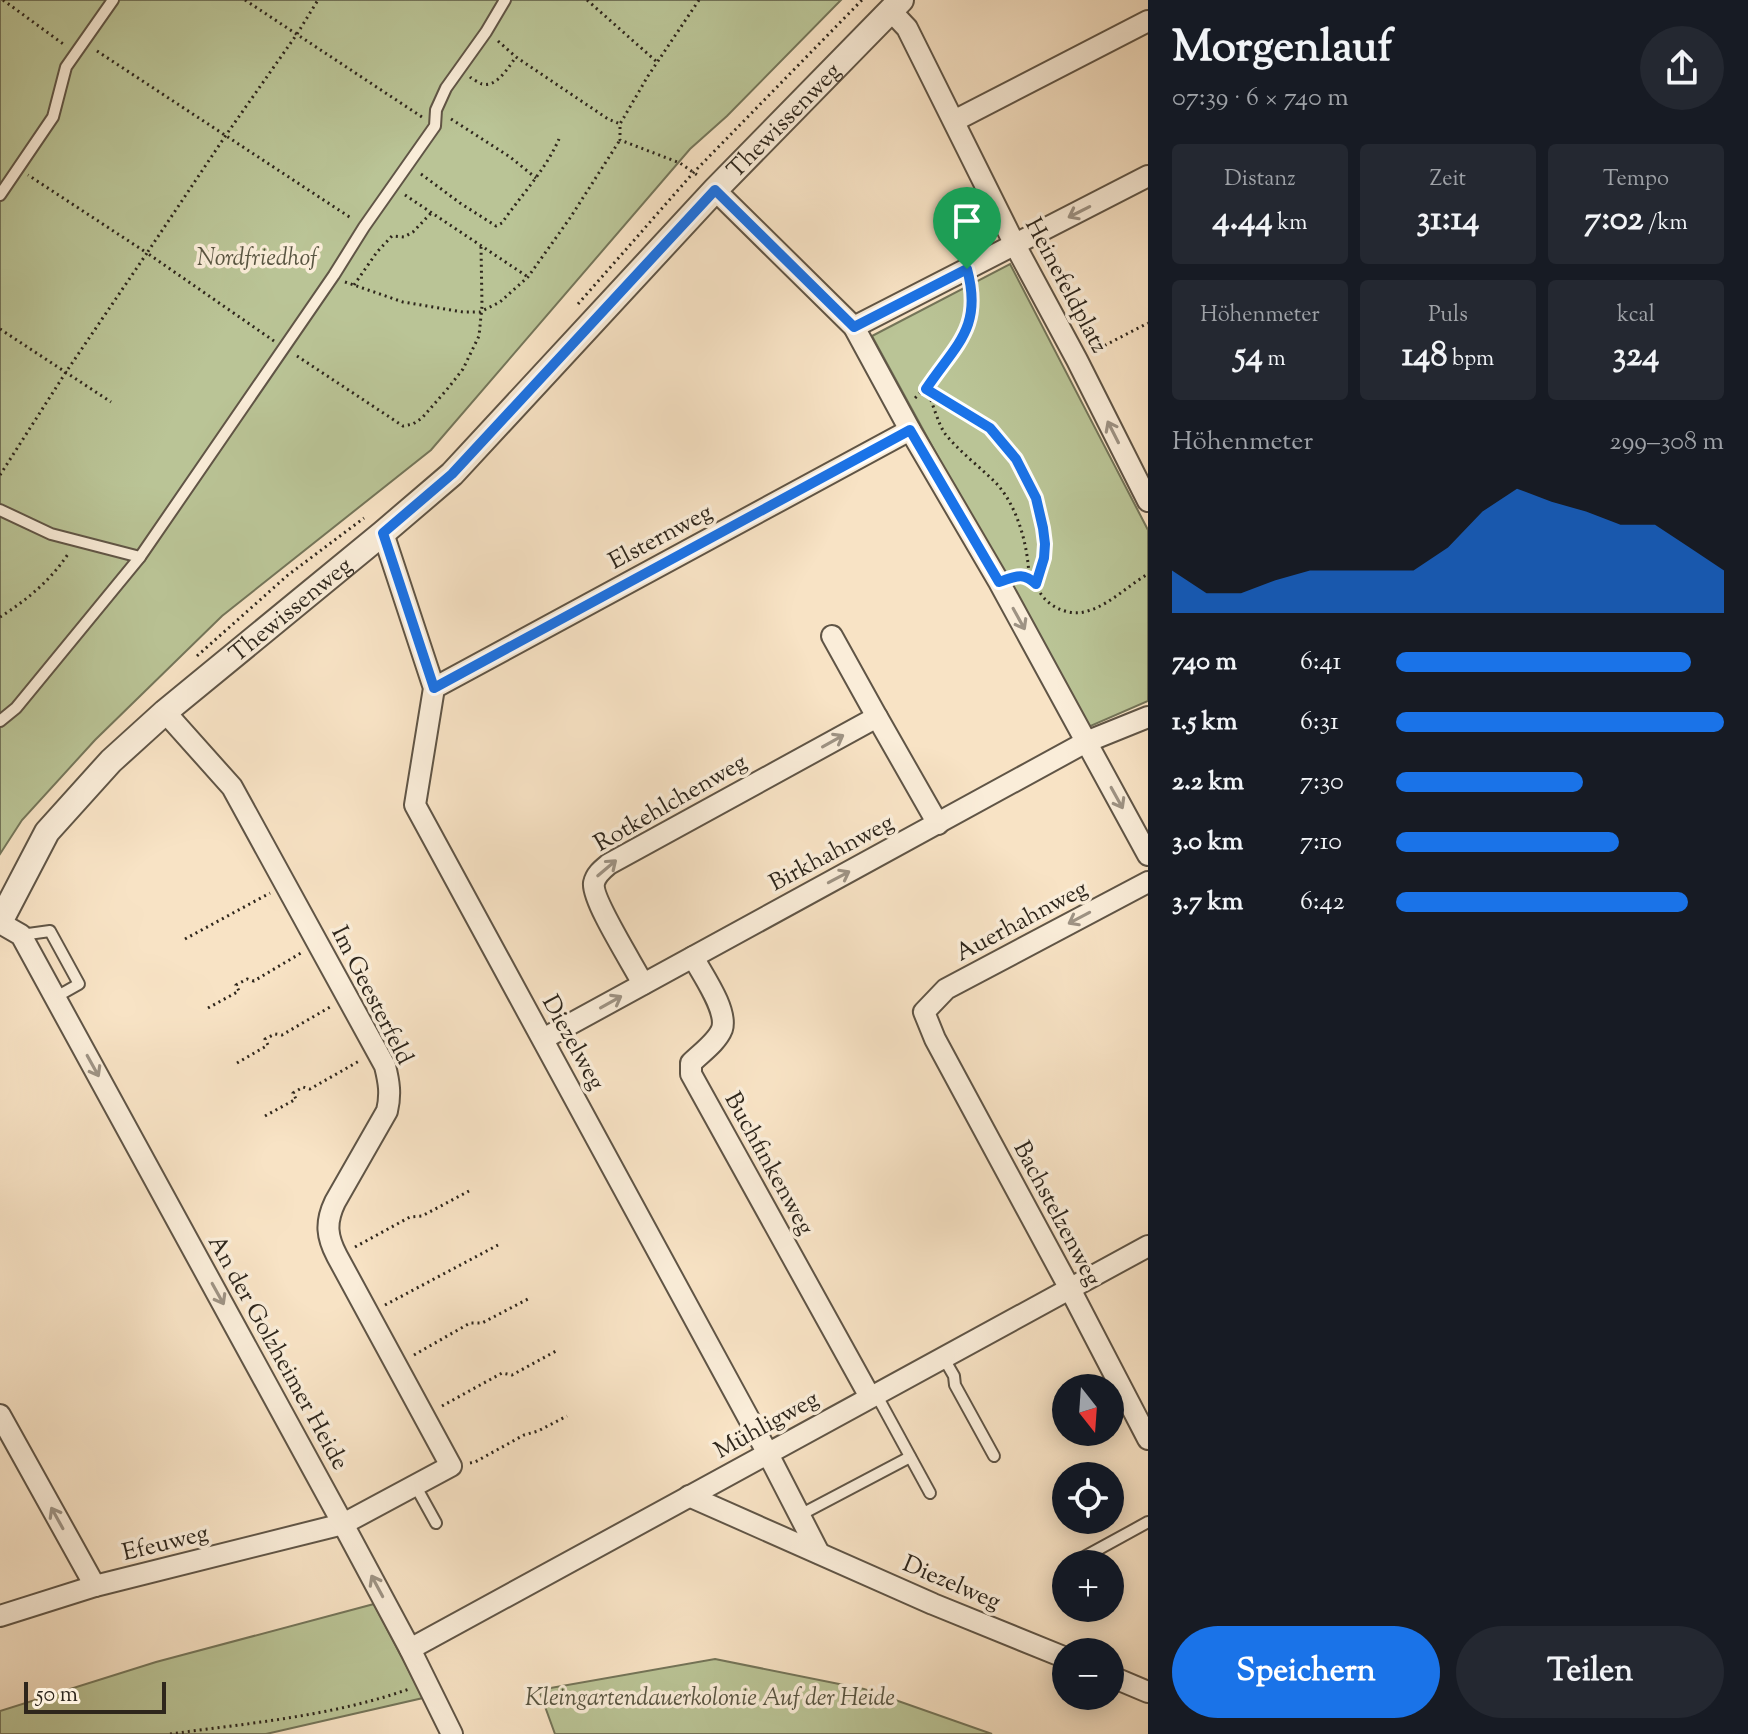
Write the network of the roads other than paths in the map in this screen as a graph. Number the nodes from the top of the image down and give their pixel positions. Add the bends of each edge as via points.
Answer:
1 (113, 0) edge
2 (505, 0) edge
3 (896, 5) edge
4 (1148, 21) edge
5 (954, 121) junction
6 (1148, 176) edge
7 (715, 190) junction
8 (0, 195) edge
9 (1015, 245) junction
10 (854, 327) junction
11 (910, 430) junction
12 (1148, 501) edge
13 (0, 510) edge
14 (376, 524) junction
15 (140, 557) junction
16 (832, 636) dead end
17 (434, 688) junction
18 (165, 712) junction
19 (877, 717) junction
20 (1148, 717) edge
21 (0, 721) edge
22 (1086, 742) junction
23 (938, 824) junction
24 (1148, 855) edge
25 (1148, 882) edge
26 (7, 927) edge
27 (693, 957) junction
28 (643, 984) junction
29 (924, 1012) joint
30 (543, 1039) junction
31 (1148, 1246) edge
32 (1070, 1289) junction
33 (943, 1357) junction
34 (873, 1395) junction
35 (0, 1415) edge
36 (1147, 1433) edge
37 (767, 1452) junction
38 (994, 1456) dead end
39 (910, 1457) junction
40 (415, 1485) junction
41 (930, 1493) dead end
42 (689, 1496) junction
43 (800, 1515) junction
44 (1148, 1522) edge
45 (436, 1523) dead end
46 (343, 1524) junction
47 (1097, 1550) edge
48 (819, 1553) junction
49 (95, 1586) junction
50 (0, 1616) edge
51 (410, 1649) junction
52 (1052, 1652) edge
53 (1124, 1682) edge
54 (1148, 1692) edge
55 (452, 1734) edge

1 - 8 lane via 66,67 53,117
2 - 15 lane via 446,88 435,126
3 - 5 street, Heinefeldplatz
3 - 7 street, Thewissenweg
4 - 5 street
5 - 9 street, Heinefeldplatz
6 -> 9 street
7 - 10 street
7 - 14 street, Thewissenweg via 452,474
9 - 10 street
12 -> 9 street, Heinefeldplatz
10 - 11 street
11 - 17 street, Elsternweg
11 -> 22 street
13 - 15 lane via 51,534
14 - 17 street, Diezelweg
14 - 18 street, Thewissenweg
15 - 21 lane
16 - 19 street
17 - 30 street, Diezelweg via 415,805
18 - 26 street, Thewissenweg via 111,761 47,832
18 - 40 street, Im Geesterfeld via 232,787 385,1066 387,1111 329,1214 328,1234 451,1466
19 - 23 street
28 -> 19 street, Rotkehlchenweg via 597,901 593,885 598,873
20 - 22 street, Birkhahnweg
22 - 23 street, Birkhahnweg
22 -> 24 street
27 -> 23 street, Birkhahnweg
25 -> 29 street, Auerhahnweg via 946,989
26 -> 46 street, An der Golzheimer Heide via 56,997
27 - 28 street, Birkhahnweg
27 - 34 street, Buchfinkenweg via 723,1014 723,1027 691,1063 691,1074
30 -> 28 street, Birkhahnweg
29 - 32 street, Bachstelzenweg
30 - 37 street, Diezelweg
31 - 32 street, Mühligweg
32 - 33 street, Mühligweg
32 - 36 street, Bachstelzenweg
33 - 34 street, Mühligweg
33 - 38 lane
34 - 37 street, Mühligweg
34 - 39 lane
49 -> 35 street
37 - 42 street, Mühligweg
37 - 43 street, Diezelweg
39 - 41 lane
39 - 43 lane
40 - 45 lane
40 - 46 street
42 - 48 street, Diezelweg
42 - 51 street, Mühligweg
43 - 48 street, Diezelweg
44 - 47 lane
46 - 49 street, Efeuweg
51 -> 46 street, An der Golzheimer Heide
48 - 52 street, Diezelweg
49 - 50 street, Efeuweg
51 - 55 street, An der Golzheimer Heide
53 - 54 street

